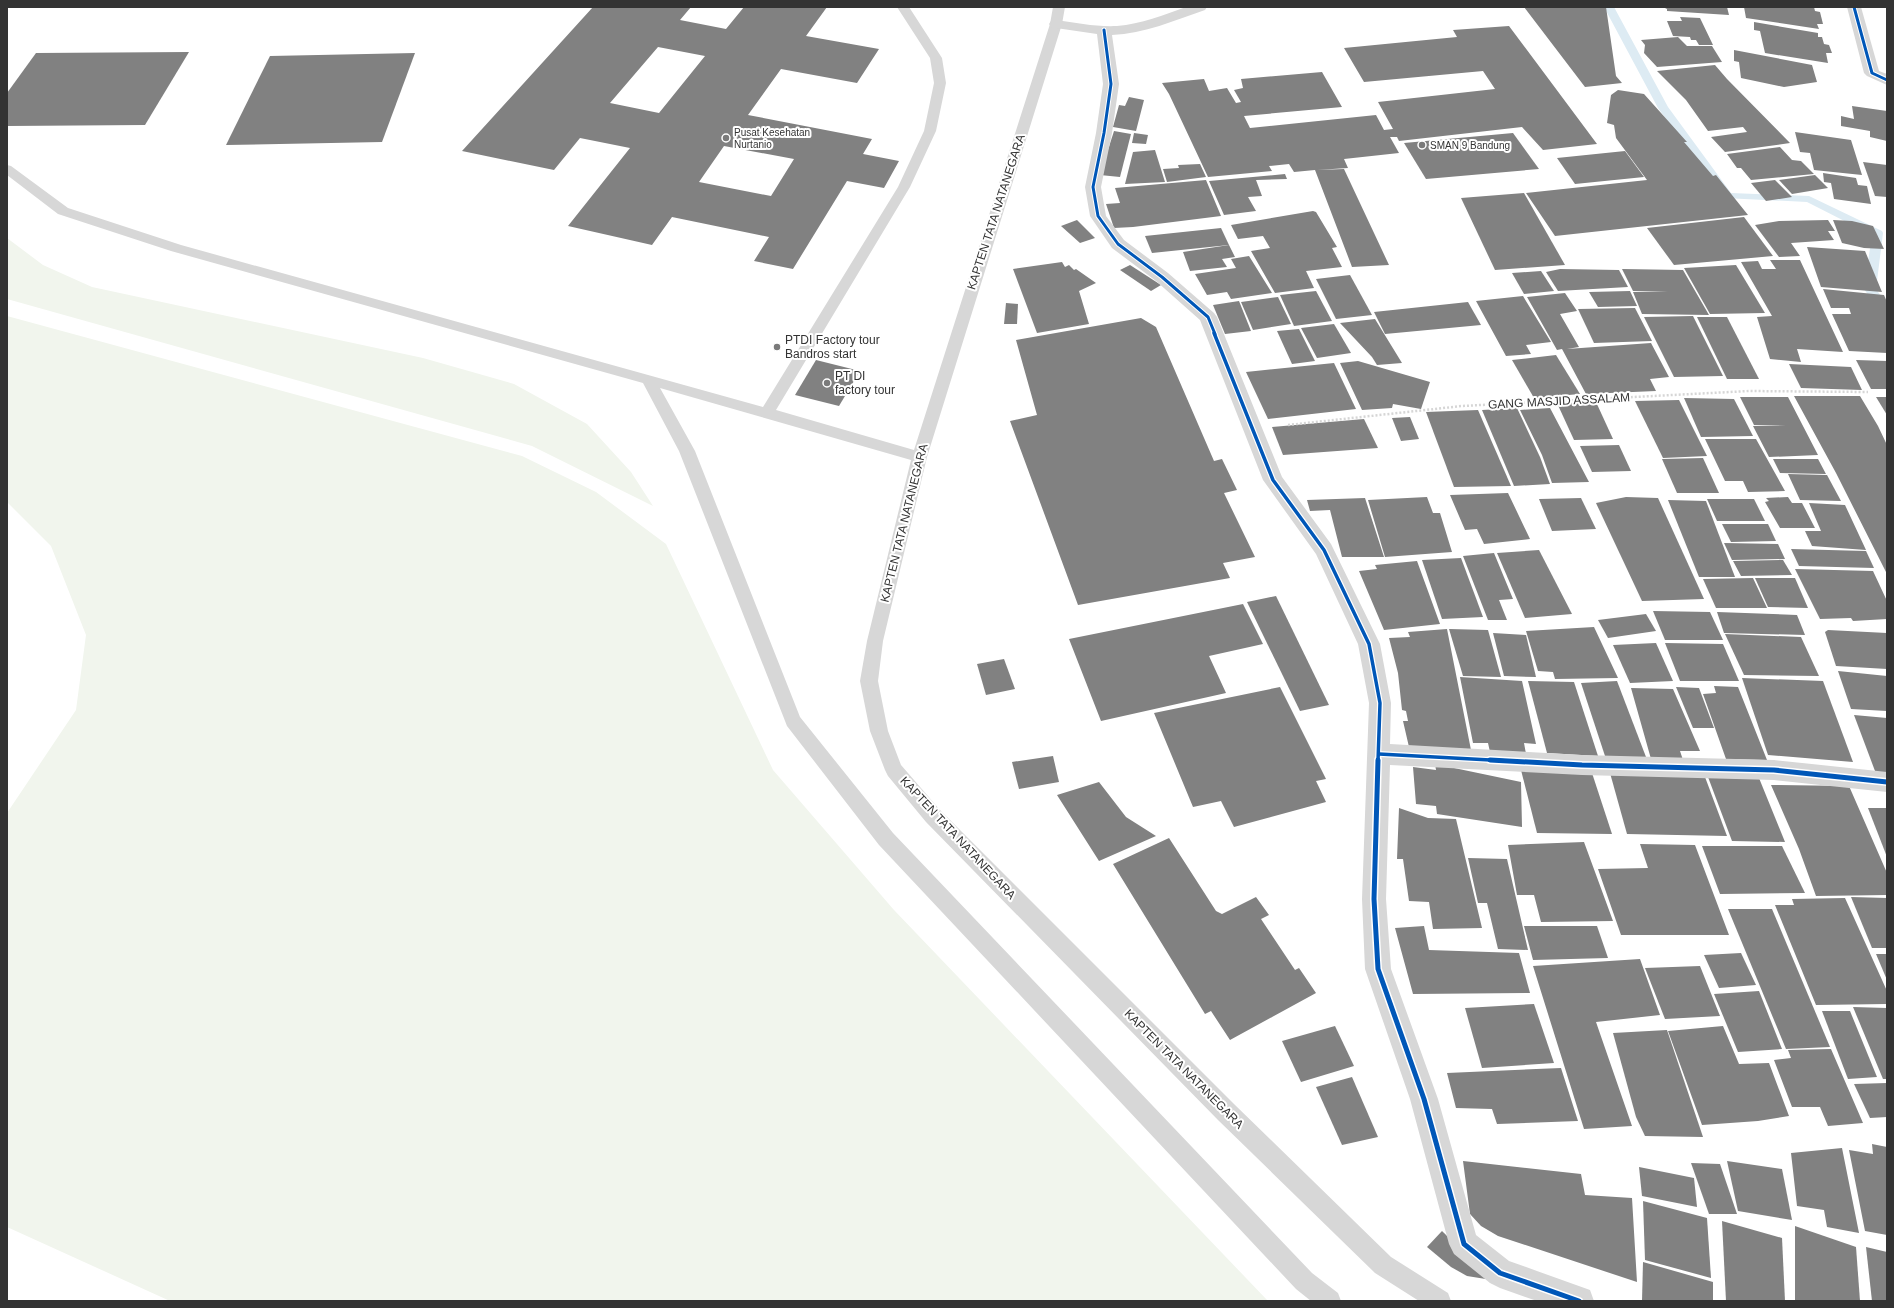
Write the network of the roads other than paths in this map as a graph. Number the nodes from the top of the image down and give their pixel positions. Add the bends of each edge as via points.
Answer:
1 (903, 7) edge
2 (1200, 7) edge
3 (1854, 7) edge
4 (1057, 16) edge
5 (1104, 30) junction
6 (1887, 80) edge
7 (7, 169) edge
8 (648, 379) junction
9 (767, 413) junction
10 (919, 457) junction
11 (1379, 754) junction
12 (1887, 782) edge
13 (1330, 1301) edge
14 (1440, 1301) edge
15 (1580, 1301) edge

1 - 9 lane via 936,58 940,83 930,132 904,187
2 - 5 street via 1126,30
3 - 6 street via 1872,74
4 - 5 street
4 - 10 lane, KAPTEN TATA NATANEGARA
5 - 11 street via 1111,84 1093,187 1098,216 1118,244 1162,277 1208,317 1273,480 1324,550 1369,644 1380,703
7 - 8 lane via 63,211 169,246
8 - 9 lane
8 - 13 lane via 687,451 793,720 886,839 1304,1281
9 - 10 lane
10 - 14 lane, KAPTEN TATA NATANEGARA via 875,641 869,681 879,731 894,770 933,816 1220,1107 1383,1265
11 - 12 street via 1582,765 1774,770
11 - 15 street via 1374,899 1378,969 1424,1099 1464,1244 1500,1273

